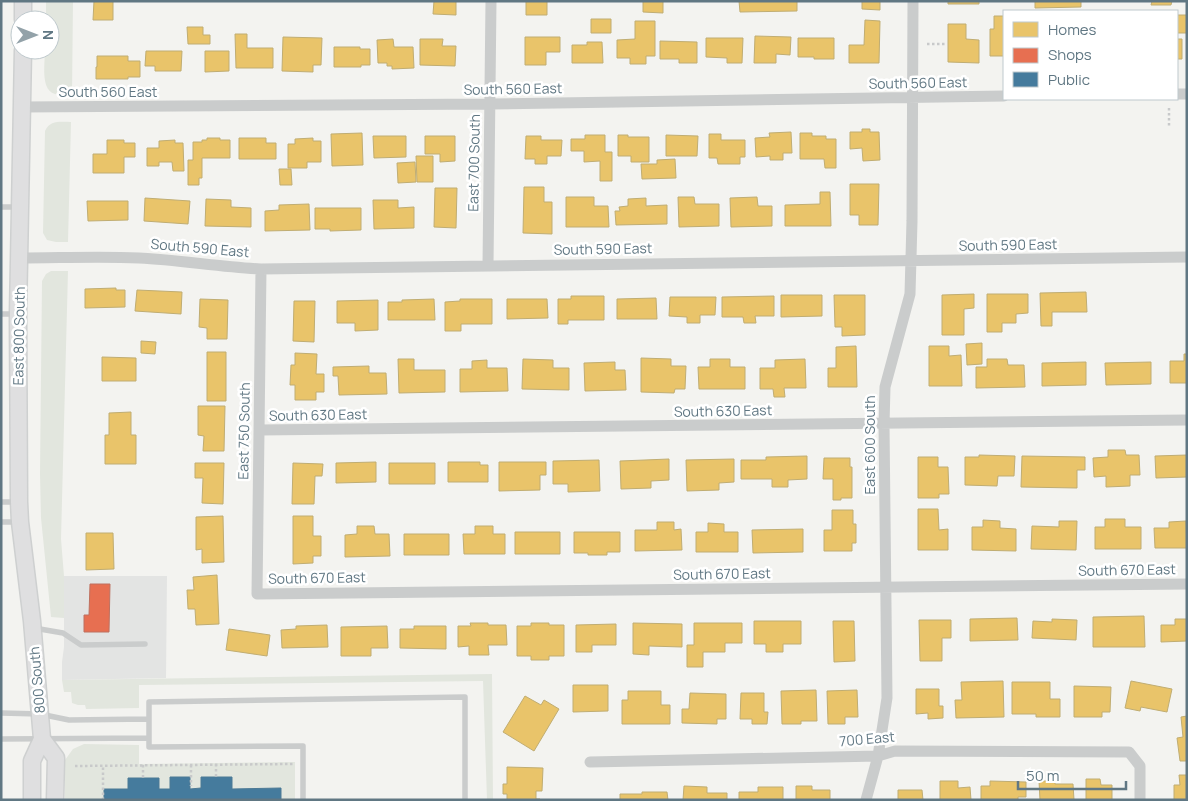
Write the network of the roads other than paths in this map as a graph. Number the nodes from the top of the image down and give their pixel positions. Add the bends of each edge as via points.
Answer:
1 (491, 1) edge
2 (913, 1) edge
3 (23, 60) edge
4 (1003, 96) edge
5 (912, 98) junction
6 (490, 104) junction
7 (22, 107) junction
8 (1, 207) edge
9 (20, 207) junction
10 (1187, 257) edge
11 (20, 258) junction
12 (911, 261) junction
13 (488, 265) junction
14 (261, 269) junction
15 (1, 314) edge
16 (18, 314) junction
17 (1187, 420) edge
18 (884, 424) junction
19 (260, 430) junction
20 (1, 502) edge
21 (19, 502) junction
22 (1, 522) edge
23 (20, 522) junction
24 (1187, 584) edge
25 (886, 587) junction
26 (257, 594) joint
27 (32, 625) junction
28 (145, 644) dead end
29 (1, 714) edge
30 (40, 714) junction
31 (148, 719) junction
32 (149, 738) junction
33 (1, 739) edge
34 (42, 739) junction
35 (878, 756) junction
36 (590, 762) dead end
37 (32, 800) edge
38 (55, 800) edge
39 (303, 800) edge
40 (466, 800) edge
41 (866, 800) edge
42 (1140, 800) edge

1 - 6 street, East 700 South
2 - 5 street, East 600 South
3 - 7 main road, East 800 South
4 - 5 street, South 560 East
5 - 6 street, South 560 East
5 - 12 street, East 600 South
6 - 7 street, South 560 East
6 - 13 street, East 700 South
7 - 9 main road, East 800 South
8 - 9 lane
9 - 11 main road, East 800 South
10 - 12 street, South 590 East
11 - 14 street, South 590 East via 138,258
11 - 16 main road, East 800 South
12 - 13 street, South 590 East
12 - 18 street, East 600 South via 910,294 885,388
13 - 14 street, South 590 East
14 - 19 street, East 750 South
15 - 16 lane
16 - 21 main road, East 800 South
17 - 18 street, South 630 East
18 - 19 street, South 630 East
18 - 25 street, East 600 South
19 - 26 street, East 750 South
20 - 21 lane
21 - 23 main road, East 800 South
22 - 23 lane
23 - 27 main road, East 800 South
24 - 25 street, South 670 East
25 - 26 street, South 670 East
25 - 35 street, East 600 South via 887,698
27 - 28 lane via 63,632 81,646
27 - 30 main road, 800 South
29 - 30 lane
30 - 31 lane via 70,720
30 - 34 main road, 800 South
31 - 32 lane
31 - 40 lane via 149,702 465,697
32 - 34 lane
32 - 39 lane via 149,747 303,746
33 - 34 lane
34 - 37 main road, 800 South via 32,761
34 - 38 main road, 800 South via 56,758
35 - 36 street, 700 East
35 - 41 street, East 600 South
35 - 42 street, 700 East via 895,751 1129,752 1140,766

